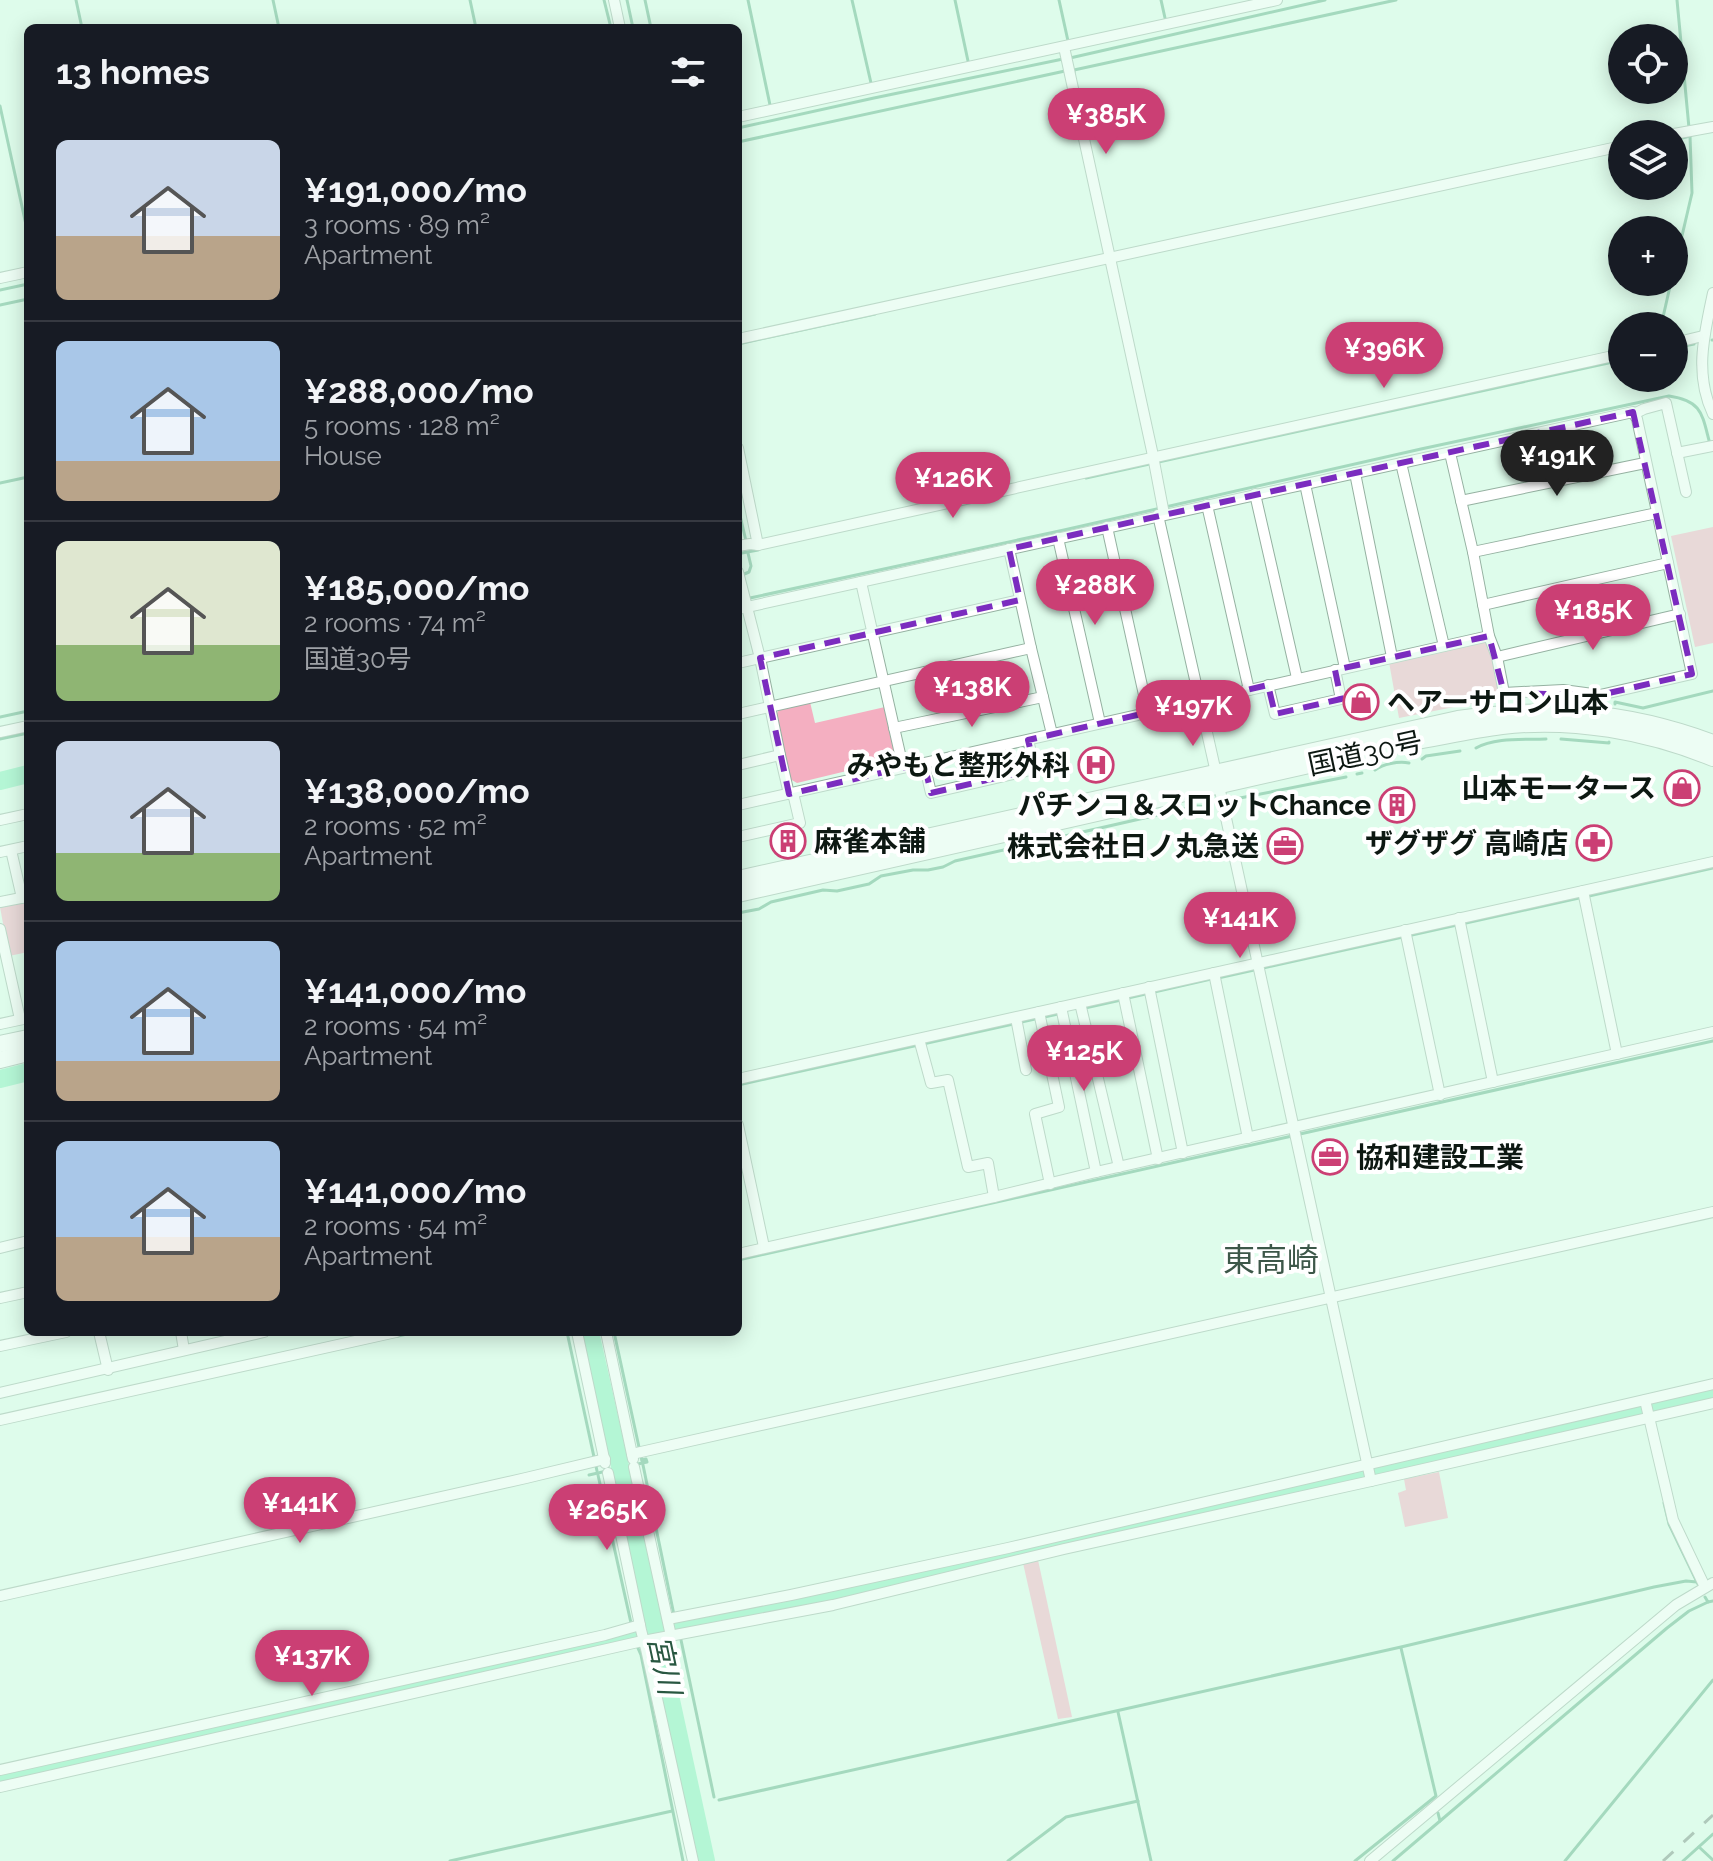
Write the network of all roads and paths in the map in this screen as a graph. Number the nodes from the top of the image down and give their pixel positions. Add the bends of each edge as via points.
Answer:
1 (614, 0) edge
2 (1277, 0) edge
3 (619, 24) edge
4 (1066, 54) junction
5 (742, 116) edge
6 (1713, 127) edge
7 (1688, 131) edge
8 (1608, 149) edge
9 (1111, 261) junction
10 (24, 273) edge
11 (0, 278) edge
12 (1713, 293) edge
13 (1703, 336) junction
14 (742, 338) edge
15 (1688, 340) edge
16 (1608, 357) edge
17 (1634, 414) junction
18 (1713, 414) edge
19 (1710, 446) edge
20 (1450, 453) junction
21 (1677, 453) junction
22 (1154, 461) junction
23 (1401, 463) junction
24 (1645, 463) junction
25 (1355, 473) junction
26 (1305, 484) junction
27 (742, 491) edge
28 (1686, 492) dead end
29 (1255, 494) junction
30 (1461, 501) junction
31 (1207, 505) junction
32 (1162, 510) junction
33 (1657, 513) junction
34 (1107, 527) junction
35 (1058, 538) junction
36 (747, 545) edge
37 (1009, 549) junction
38 (1473, 552) junction
39 (1668, 563) junction
40 (861, 582) junction
41 (1020, 600) junction
42 (743, 603) edge
43 (1483, 605) junction
44 (1680, 614) junction
45 (872, 634) junction
46 (1489, 636) junction
47 (1444, 646) junction
48 (1031, 648) junction
49 (1392, 657) junction
50 (1497, 657) junction
51 (760, 658) junction
52 (742, 662) edge
53 (1340, 669) junction
54 (1297, 678) junction
55 (883, 681) junction
56 (1268, 685) junction
57 (1249, 690) junction
58 (1043, 697) junction
59 (1200, 702) junction
60 (770, 707) junction
61 (742, 713) edge
62 (1148, 713) junction
63 (1100, 723) junction
64 (24, 727) edge
65 (894, 728) junction
66 (0, 732) edge
67 (1052, 734) junction
68 (1028, 740) junction
69 (1713, 743) edge
70 (780, 755) junction
71 (1713, 758) edge
72 (924, 763) junction
73 (742, 764) edge
74 (903, 767) junction
75 (1218, 778) junction
76 (791, 793) junction
77 (742, 804) edge
78 (24, 815) edge
79 (0, 820) edge
80 (742, 836) edge
81 (6, 851) edge
82 (1713, 862) edge
83 (742, 878) edge
84 (1583, 891) junction
85 (742, 893) edge
86 (24, 895) edge
87 (24, 897) edge
88 (0, 902) edge
89 (1460, 923) junction
90 (0, 929) edge
91 (1406, 934) junction
92 (1258, 963) junction
93 (1215, 977) junction
94 (1150, 992) junction
95 (1124, 997) junction
96 (1081, 1006) junction
97 (1062, 1011) junction
98 (1039, 1016) junction
99 (24, 1019) edge
100 (1017, 1022) junction
101 (0, 1024) edge
102 (1713, 1032) edge
103 (24, 1039) edge
104 (920, 1043) junction
105 (0, 1044) edge
106 (24, 1054) edge
107 (1617, 1054) junction
108 (0, 1060) edge
109 (1026, 1070) dead end
110 (742, 1078) edge
111 (1493, 1082) junction
112 (1440, 1095) junction
113 (1296, 1133) junction
114 (1248, 1138) junction
115 (742, 1144) edge
116 (1183, 1153) junction
117 (1158, 1159) junction
118 (1119, 1167) junction
119 (1096, 1172) junction
120 (1050, 1184) junction
121 (994, 1197) junction
122 (1713, 1212) edge
123 (24, 1242) edge
124 (764, 1247) junction
125 (0, 1248) edge
126 (742, 1253) edge
127 (24, 1293) edge
128 (0, 1298) edge
129 (1332, 1301) junction
130 (47, 1336) edge
131 (100, 1336) edge
132 (182, 1336) edge
133 (246, 1336) edge
134 (378, 1336) edge
135 (578, 1336) edge
136 (607, 1336) edge
137 (0, 1346) edge
138 (184, 1350) junction
139 (108, 1370) junction
140 (1713, 1384) edge
141 (0, 1393) edge
142 (1713, 1403) edge
143 (1647, 1409) junction
144 (0, 1420) edge
145 (636, 1458) junction
146 (602, 1465) junction
147 (1369, 1473) junction
148 (1710, 1585) edge
149 (0, 1596) edge
150 (670, 1626) junction
151 (639, 1635) junction
152 (0, 1770) edge
153 (0, 1787) edge
154 (693, 1861) edge
155 (1370, 1861) edge

1 - 3 street
2 - 4 street
4 - 5 street
4 - 9 street
6 - 7 street
8 - 9 street
9 - 14 street
9 - 22 street
10 - 11 street
12 - 13 street
13 - 15 street
13 - 18 street via 1702,378
16 - 22 street
17 - 20 street
17 - 21 street via 1666,403
17 - 24 street
19 - 21 street
20 - 23 street
20 - 30 street
21 - 28 street
22 - 32 street
22 - 36 street
23 - 25 street
23 - 47 street
24 - 30 street
24 - 33 street
25 - 26 street
25 - 49 street
26 - 29 street
26 - 53 street
27 - 36 street
29 - 31 street
29 - 54 street
30 - 38 street
31 - 32 street
31 - 57 street
32 - 34 street
32 - 59 street
33 - 38 street
33 - 39 street
34 - 35 street
34 - 62 street
35 - 37 street
35 - 63 street
37 - 40 street
37 - 41 street
38 - 43 street
39 - 43 street
39 - 44 street
40 - 42 street
40 - 45 street
41 - 45 street
41 - 48 street
42 - 51 street
43 - 46 street
44 - 50 street
44 - 50 street via 1692,674 1600,695 1563,690 1504,693
45 - 51 street
45 - 55 street
46 - 47 street
46 - 50 street
47 - 49 street
48 - 55 street
48 - 58 street
49 - 53 street
51 - 52 street
51 - 60 street
53 - 54 street
53 - 56 street via 1341,699 1275,714
54 - 56 street
55 - 60 street
55 - 65 street
56 - 57 street
57 - 59 street
58 - 65 street
58 - 67 street
59 - 62 street
59 - 75 street
60 - 61 street
60 - 70 street
62 - 63 street
63 - 67 street
64 - 66 street
65 - 74 street
67 - 68 street
68 - 72 street
68 - 72 street via 1035,769 931,793
69 - 75 highway, 国道30号 via 1630,718 1501,713 1414,727
70 - 73 street
70 - 76 street
71 - 75 highway, 国道30号 via 1627,732 1538,724 1501,726
72 - 74 street
74 - 76 street
75 - 83 highway, 国道30号
75 - 85 highway, 国道30号
75 - 92 street
76 - 77 street
76 - 80 street via 800,823
78 - 79 street
81 - 86 street
82 - 84 street
84 - 89 street
84 - 107 street
87 - 88 street
89 - 91 street
89 - 111 street
90 - 99 street
91 - 92 street
91 - 112 street
92 - 93 street
92 - 113 street
93 - 94 street
93 - 114 street
94 - 95 street
94 - 116 street
95 - 96 street
95 - 117 street
96 - 97 street
96 - 118 street
97 - 98 street
97 - 119 street
98 - 100 street
98 - 120 street via 1059,1107 1035,1114
99 - 101 street
100 - 104 street
100 - 109 street
102 - 107 street
103 - 105 highway
104 - 110 street
104 - 121 street via 931,1083 948,1080 968,1167 988,1163
106 - 108 highway
107 - 111 street
111 - 112 street
112 - 113 street
113 - 114 street
113 - 129 street
114 - 116 street
115 - 124 street
116 - 117 street
117 - 118 street
118 - 119 street
119 - 120 street
120 - 121 street
121 - 124 street
122 - 129 street
123 - 125 street
124 - 126 street
127 - 128 street
129 - 145 street
129 - 147 street
130 - 137 street
131 - 139 street
132 - 138 street
133 - 138 street
134 - 144 street
135 - 146 street
136 - 145 street
138 - 139 street
139 - 141 street
140 - 143 street
142 - 143 street
143 - 147 street
143 - 147 street
143 - 148 street via 1673,1520
145 - 150 street
146 - 149 street
146 - 151 street
147 - 150 street via 791,1595
147 - 150 street via 833,1605
148 - 155 street via 1676,1605
150 - 151 street
151 - 152 street via 605,1635
151 - 153 street
151 - 154 street

